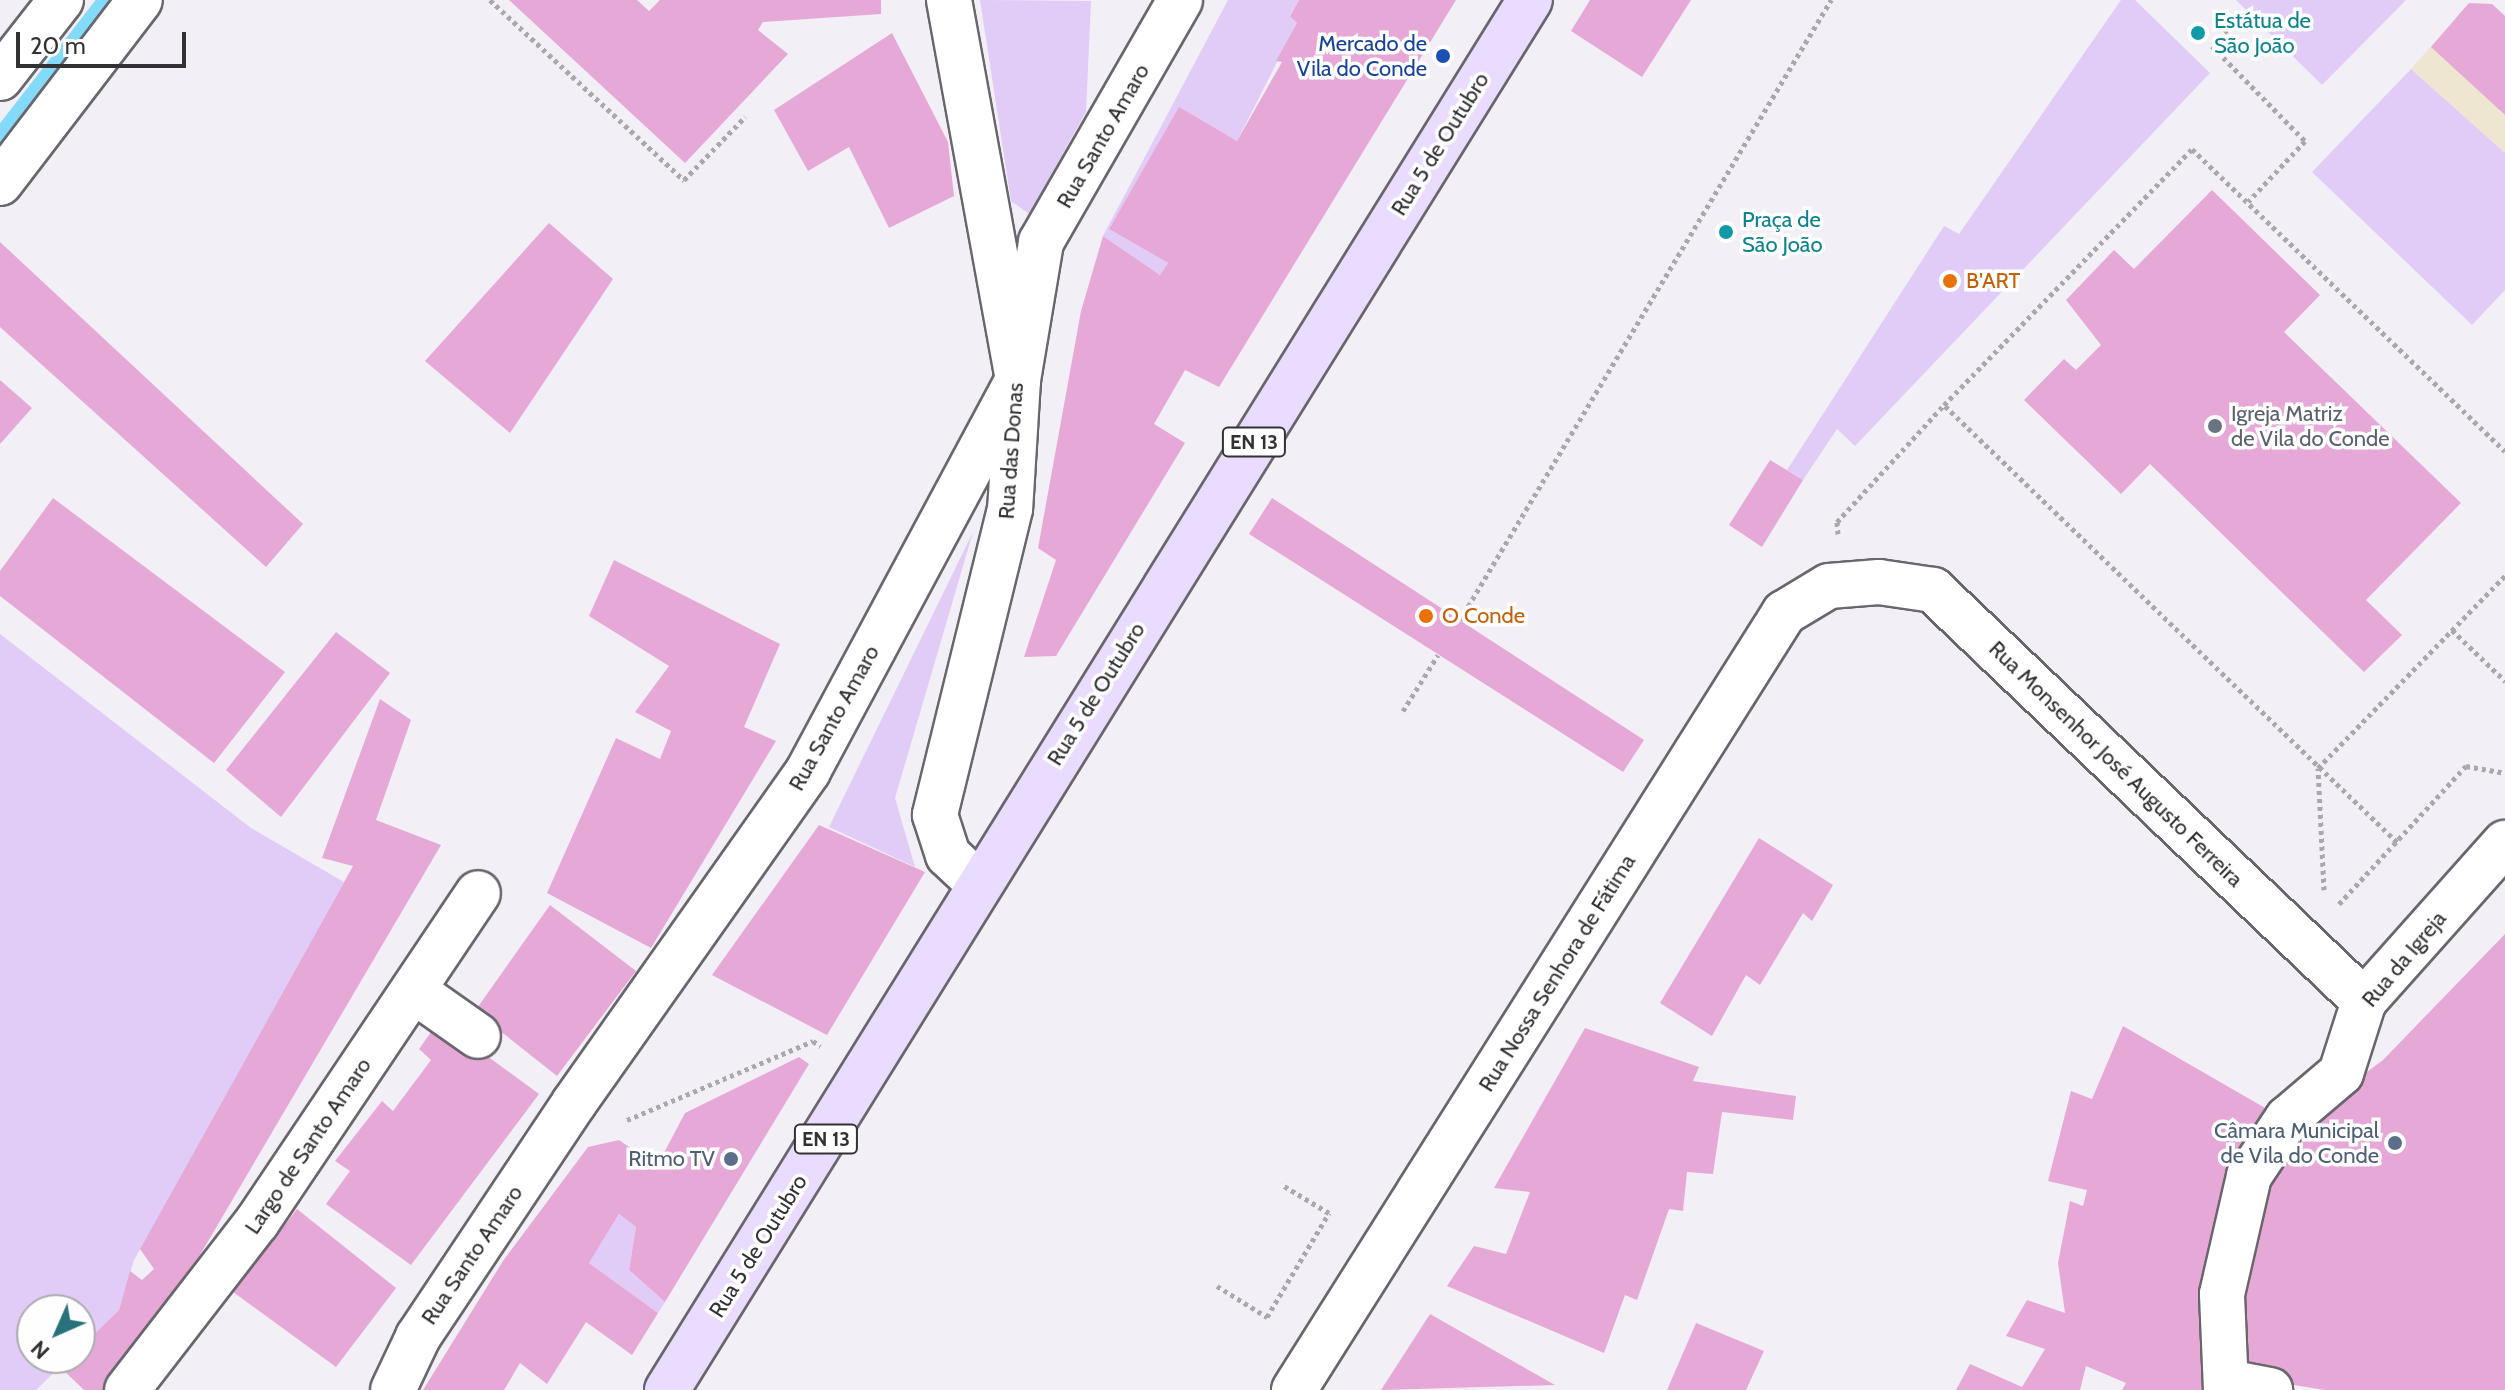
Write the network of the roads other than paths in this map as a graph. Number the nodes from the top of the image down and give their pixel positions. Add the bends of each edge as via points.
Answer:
1 (61, 0) edge
2 (140, 0) edge
3 (949, 0) edge
4 (1180, 0) edge
5 (1530, 0) edge
6 (0, 78) edge
7 (0, 183) edge
8 (1018, 380) junction
9 (1844, 585) joint
10 (2505, 843) edge
11 (979, 884) junction
12 (478, 893) dead end
13 (414, 991) junction
14 (2364, 1001) junction
15 (478, 1036) dead end
16 (2227, 1386) edge
17 (127, 1390) edge
18 (393, 1390) edge
19 (667, 1390) edge
20 (1294, 1390) edge
21 (2270, 1390) edge

1 - 6 street
2 - 7 street
3 - 8 street, Rua das Donas
4 - 8 street, Rua Santo Amaro via 1041,242
5 - 11 main road, Rua 5 de Outubro / EN 13
8 - 11 street, Rua das Donas via 1010,509 935,815 948,855
8 - 18 street, Rua Santo Amaro via 808,771 574,1103 418,1337
9 - 14 street, Rua Monsenhor José Augusto Ferreira via 1933,590
9 - 20 street, Rua Nossa Senhora de Fátima via 1784,613
10 - 14 street, Rua da Igreja
11 - 19 main road, Rua 5 de Outubro / EN 13
12 - 13 street, Largo de Santo Amaro
13 - 15 street
13 - 17 street, Largo de Santo Amaro via 223,1269
14 - 16 street, Rua da Igreja via 2341,1073 2287,1119 2249,1176 2222,1294
16 - 21 street

